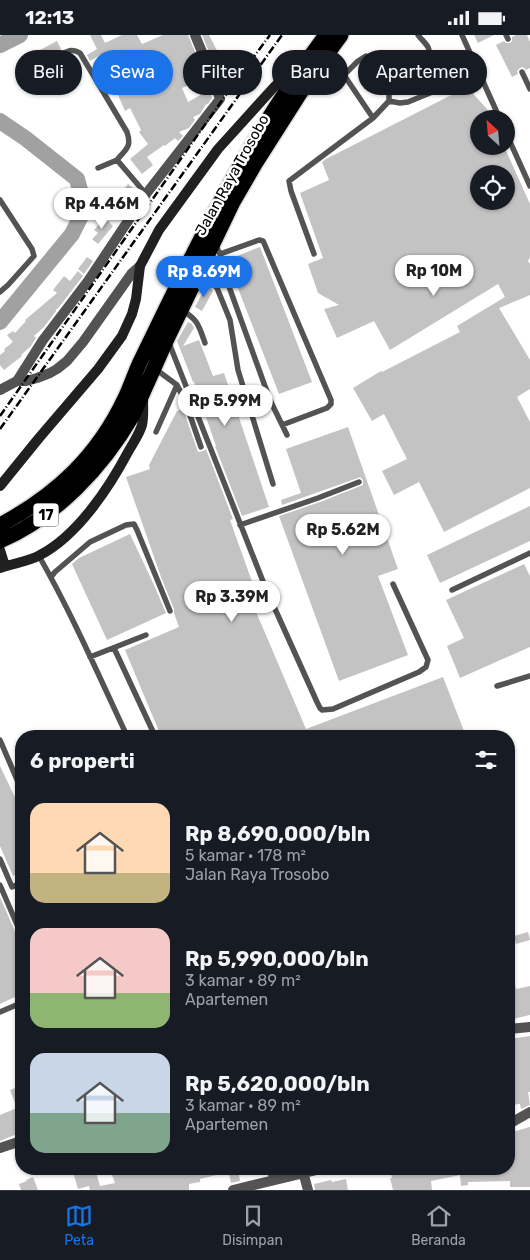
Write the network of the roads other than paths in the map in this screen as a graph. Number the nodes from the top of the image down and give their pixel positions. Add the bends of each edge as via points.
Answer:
1 (195, 35) edge
2 (326, 35) edge
3 (341, 35) edge
4 (418, 35) edge
5 (462, 35) edge
6 (315, 50) edge
7 (328, 50) edge
8 (429, 50) edge
9 (82, 56) edge
10 (358, 61) edge
11 (348, 71) edge
12 (522, 72) dead end
13 (348, 81) edge
14 (272, 89) edge
15 (530, 89) edge
16 (285, 95) edge
17 (299, 95) edge
18 (389, 95) edge
19 (425, 95) edge
20 (389, 101) junction
21 (496, 110) edge
22 (373, 118) junction
23 (515, 153) edge
24 (117, 160) junction
25 (98, 167) dead end
26 (530, 186) edge
27 (146, 194) junction
28 (0, 200) edge
29 (217, 248) junction
30 (314, 255) dead end
31 (140, 266) junction
32 (201, 269) junction
33 (0, 292) edge
34 (181, 310) junction
35 (167, 339) junction
36 (206, 343) dead end
37 (154, 368) junction
38 (17, 381) junction
39 (177, 385) junction
40 (0, 389) edge
41 (143, 394) junction
42 (282, 425) junction
43 (156, 432) dead end
44 (287, 435) dead end
45 (201, 447) dead end
46 (81, 475) junction
47 (359, 482) dead end
48 (273, 484) dead end
49 (0, 486) edge
50 (0, 525) edge
51 (240, 525) junction
52 (0, 541) edge
53 (0, 550) edge
54 (530, 553) edge
55 (39, 556) junction
56 (3, 567) edge
57 (51, 577) junction
58 (393, 584) dead end
59 (452, 590) dead end
60 (170, 611) dead end
61 (146, 635) dead end
62 (114, 648) junction
63 (90, 657) junction
64 (530, 676) edge
65 (497, 686) dead end
66 (124, 730) edge
67 (152, 730) edge
68 (0, 740) edge
69 (15, 775) edge
70 (0, 859) edge
71 (0, 885) edge
72 (15, 886) edge
73 (15, 920) edge
74 (15, 1006) edge
75 (0, 1012) edge
76 (530, 1027) edge
77 (515, 1028) edge
78 (530, 1112) edge
79 (515, 1121) edge
80 (15, 1143) edge
81 (0, 1148) edge
82 (270, 1175) edge
83 (304, 1175) edge
84 (233, 1190) edge
85 (308, 1190) edge

1 - 27 street via 220,99
2 - 6 highway, Jalan Raya Trosobo / 17
3 - 7 highway, Jalan Raya Trosobo / 17
4 - 8 lane
5 - 21 lane
9 - 24 lane via 130,140
10 - 11 lane
12 - 15 lane
13 - 22 lane
14 - 31 street via 218,149 159,230
16 - 46 highway, Jalan Raya Trosobo / 17 via 214,214 125,398
17 - 29 highway, Jalan Raya Trosobo / 17 via 233,202
18 - 20 lane
19 - 20 lane via 408,102
20 - 22 lane
22 - 30 lane via 289,181
23 - 26 lane
24 - 25 lane
24 - 27 lane
27 - 38 street
28 - 33 lane via 34,253 33,258
29 - 32 highway, Jalan Raya Trosobo / 17
29 - 42 lane
29 - 42 lane via 263,241 331,401 327,408
31 - 38 street via 67,361 43,376
31 - 49 street via 132,314 122,336
32 - 34 highway, Jalan Raya Trosobo / 17
32 - 48 lane via 217,288 230,320 238,370
34 - 35 highway, Jalan Raya Trosobo / 17
34 - 36 lane via 192,315
35 - 37 highway, Jalan Raya Trosobo / 17
35 - 51 lane
37 - 39 lane
37 - 41 highway, Jalan Raya Trosobo / 17
38 - 40 street
39 - 43 lane
39 - 45 lane
41 - 46 highway, Jalan Raya Trosobo / 17 via 128,425 109,452
41 - 55 street via 142,425 117,473 84,517 66,536
42 - 44 lane
46 - 50 highway, Jalan Raya Trosobo / 17
46 - 52 highway, Jalan Raya Trosobo / 17 via 46,514
47 - 51 lane
51 - 58 lane via 322,710 333,709 426,667 428,660
53 - 56 street
54 - 59 lane
55 - 56 street
55 - 57 lane
57 - 60 lane via 90,542 126,525 134,525
57 - 63 lane
61 - 62 lane
62 - 63 lane
62 - 67 lane
63 - 66 lane
64 - 65 lane
68 - 69 lane
70 - 72 lane via 12,887
71 - 73 lane
74 - 75 lane
76 - 77 street
78 - 79 street
80 - 81 street
82 - 84 street
83 - 85 street

